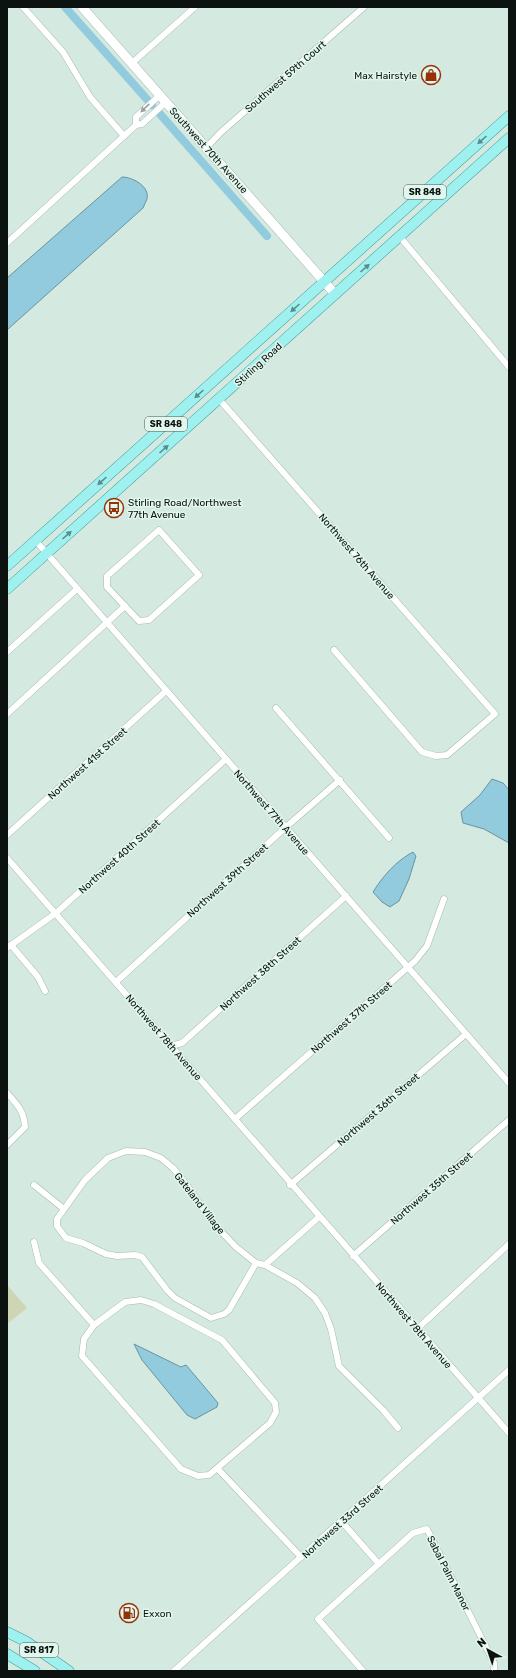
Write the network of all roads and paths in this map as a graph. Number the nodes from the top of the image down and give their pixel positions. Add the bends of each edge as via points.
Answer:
1 (23, 7) edge
2 (82, 7) edge
3 (195, 7) edge
4 (364, 7) edge
5 (132, 63) junction
6 (160, 95) junction
7 (166, 102) junction
8 (509, 116) edge
9 (136, 125) junction
10 (124, 136) junction
11 (509, 138) edge
12 (207, 147) junction
13 (460, 160) junction
14 (470, 173) junction
15 (400, 237) junction
16 (7, 243) edge
17 (324, 282) junction
18 (335, 294) junction
19 (509, 367) edge
20 (219, 399) junction
21 (35, 540) junction
22 (47, 554) junction
23 (7, 566) edge
24 (7, 589) edge
25 (77, 589) junction
26 (125, 606) junction
27 (107, 623) junction
28 (334, 650) dead end
29 (7, 652) edge
30 (166, 691) junction
31 (276, 708) dead end
32 (7, 714) edge
33 (226, 759) junction
34 (340, 780) junction
35 (286, 827) junction
36 (7, 835) edge
37 (389, 838) dead end
38 (7, 858) edge
39 (346, 896) junction
40 (444, 899) dead end
41 (56, 913) junction
42 (9, 947) edge
43 (407, 967) junction
44 (116, 982) junction
45 (45, 991) dead end
46 (466, 1034) junction
47 (171, 1046) junction
48 (509, 1083) edge
49 (7, 1093) edge
50 (235, 1119) junction
51 (509, 1120) edge
52 (7, 1145) edge
53 (34, 1185) dead end
54 (290, 1185) junction
55 (64, 1209) junction
56 (319, 1217) junction
57 (34, 1242) dead end
58 (509, 1244) edge
59 (353, 1256) junction
60 (256, 1263) junction
61 (265, 1265) junction
62 (94, 1325) junction
63 (417, 1329) junction
64 (509, 1370) edge
65 (478, 1398) junction
66 (398, 1428) dead end
67 (509, 1433) edge
68 (218, 1469) junction
69 (342, 1522) junction
70 (301, 1557) junction
71 (379, 1564) junction
72 (7, 1632) edge
73 (7, 1654) edge
74 (35, 1671) edge
75 (69, 1671) edge
76 (174, 1671) edge
77 (363, 1671) edge
78 (494, 1671) edge

1 - 10 street via 62,52 90,97
2 - 5 street, Southwest 70th Avenue
3 - 5 street
4 - 12 street, Southwest 59th Court
5 - 6 street, Southwest 70th Avenue
6 - 7 street, Southwest 70th Avenue
6 -> 9 street via 136,116
7 - 9 street via 142,124
7 - 12 street, Southwest 70th Avenue
8 -> 13 main road, Stirling Road / SR 848
9 - 10 street
10 - 16 street
11 - 14 main road, Stirling Road / SR 848
12 - 17 street, Southwest 70th Avenue
13 - 14 main road
13 - 17 main road, Stirling Road / SR 848
14 - 15 main road, Stirling Road / SR 848
18 -> 15 main road, Stirling Road / SR 848
15 - 19 street
17 - 18 street, Southwest 70th Avenue
17 -> 21 main road, Stirling Road / SR 848
18 - 20 main road, Stirling Road / SR 848
22 -> 20 main road, Stirling Road / SR 848
20 - 28 street, Northwest 76th Avenue via 495,714 448,755 436,756 422,752
21 - 22 street, Northwest 77th Avenue
21 - 23 main road, Stirling Road / SR 848
22 - 24 main road, Stirling Road / SR 848
22 - 25 street, Northwest 77th Avenue
25 - 27 street, Northwest 77th Avenue
25 - 29 street
26 - 26 street via 107,587 107,576 159,530 199,575 149,620 139,621
26 - 27 street
27 - 30 street, Northwest 77th Avenue
27 - 32 street
30 - 33 street, Northwest 77th Avenue
30 - 36 street, Northwest 41st Street
31 - 34 street
33 - 35 street, Northwest 77th Avenue
33 - 41 street, Northwest 40th Street
34 - 35 street, Northwest 39th Street
34 - 37 street
35 - 39 street, Northwest 77th Avenue
35 - 44 street, Northwest 39th Street
38 - 41 street, Northwest 78th Avenue
39 - 43 street, Northwest 77th Avenue
39 - 47 street, Northwest 38th Street via 182,1043
40 - 43 street, Northwest 37th Street via 427,946
41 - 42 street, Northwest 40th Street
41 - 44 street, Northwest 78th Avenue
42 - 45 street via 38,977
43 - 46 street, Northwest 77th Avenue
43 - 50 street, Northwest 37th Street
44 - 47 street, Northwest 78th Avenue
46 - 48 street, Northwest 77th Avenue
46 - 54 street, Northwest 36th Street
47 - 50 street, Northwest 78th Avenue
49 - 52 street via 22,1110 25,1127
50 - 54 street, Northwest 78th Avenue
51 - 59 street, Northwest 35th Street
53 - 55 street
54 - 56 street, Northwest 78th Avenue
55 - 60 street, Gateland Village via 85,1180 108,1158 126,1151 145,1152 161,1158 173,1168 213,1223
55 - 60 street, Gateland Village via 57,1226 66,1238 106,1254 142,1257 175,1298 211,1318 229,1310
56 - 59 street, Northwest 78th Avenue
56 - 61 street
57 - 62 street via 39,1263
58 - 63 street
59 - 63 street, Northwest 78th Avenue
60 - 61 street, Gateland Village
61 - 66 street, Gateland Village via 297,1283 315,1298 325,1312 331,1329 339,1366
62 - 68 street via 84,1339 82,1356 181,1469 198,1476 208,1475
62 - 68 street via 125,1302 141,1300 154,1304 222,1340 275,1403 276,1412 270,1423
63 - 65 street, Northwest 78th Avenue
64 - 65 street, Northwest 33rd Street
65 - 67 street, Northwest 78th Avenue
65 - 69 street, Northwest 33rd Street
68 - 70 street
69 - 70 street, Northwest 33rd Street
69 - 71 street
70 - 76 street, Northwest 33rd Street
71 - 77 street, Sabal Palm Manor via 318,1619
71 - 78 street, Sabal Palm Manor via 412,1533 427,1529 494,1663
72 - 75 main road, SR 817 via 27,1642
73 - 74 main road, SR 817

